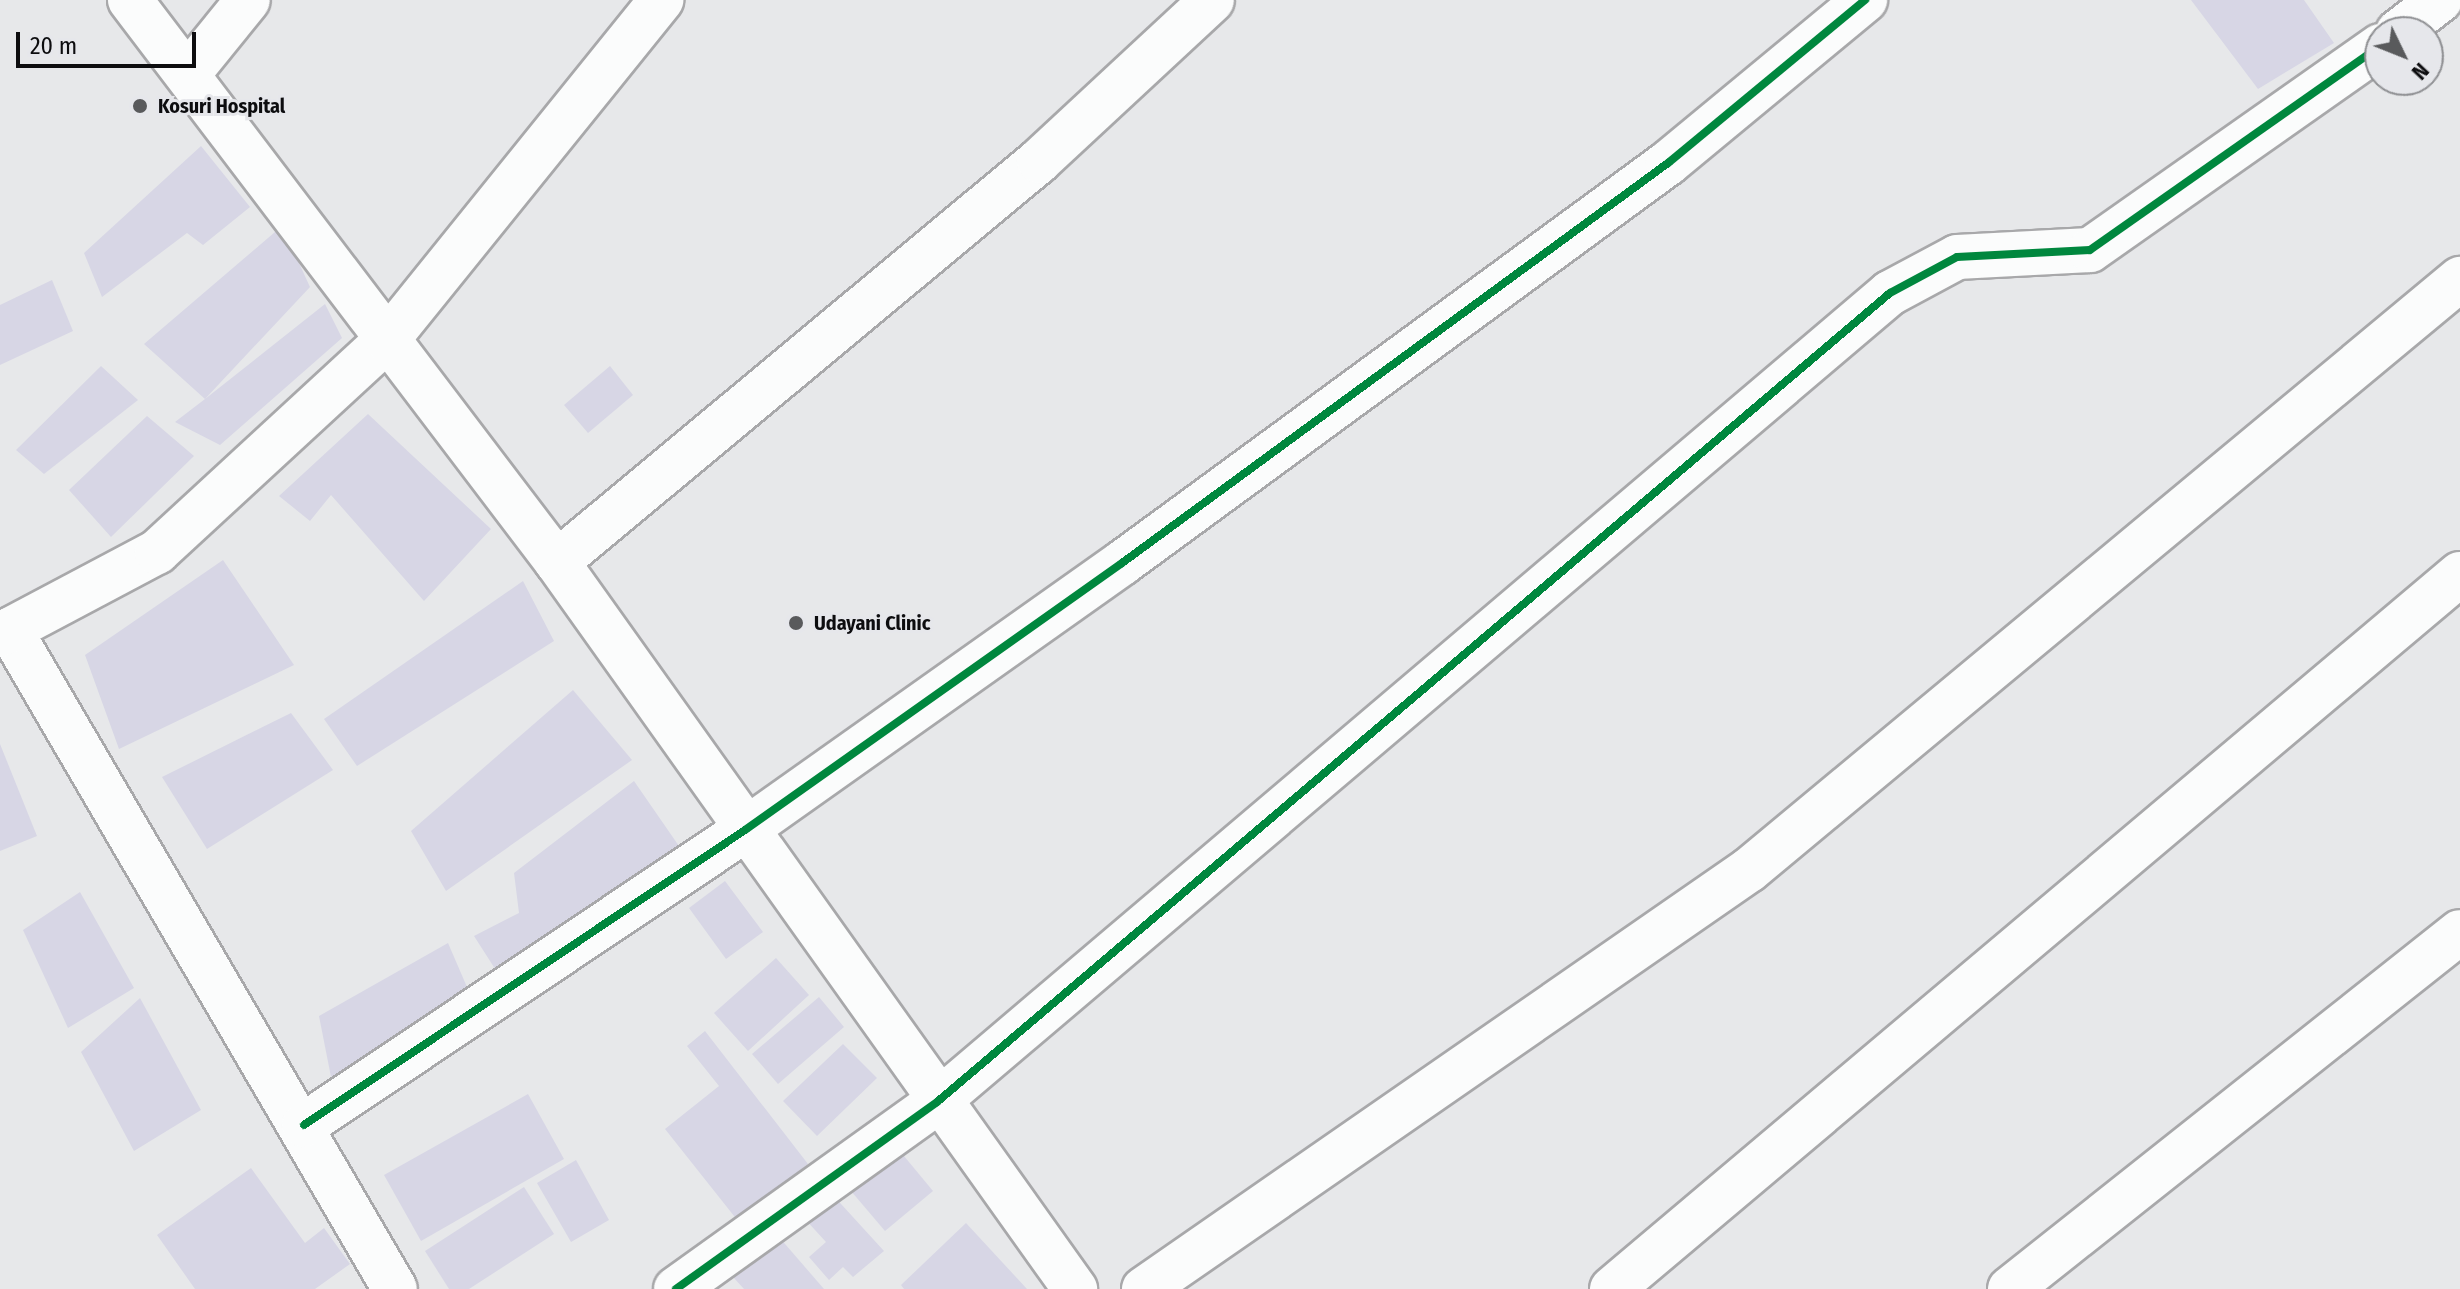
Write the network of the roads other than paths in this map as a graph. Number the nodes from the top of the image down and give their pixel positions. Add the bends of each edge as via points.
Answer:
1 (130, 0) edge
2 (248, 0) edge
3 (661, 0) edge
4 (1212, 0) edge
5 (1865, 0) edge
6 (2440, 0) edge
7 (2419, 16) edge
8 (2364, 57) edge
9 (188, 74) junction
10 (2460, 279) edge
11 (387, 340) junction
12 (557, 562) junction
13 (2460, 574) edge
14 (5, 632) edge
15 (745, 830) junction
16 (2460, 932) edge
17 (937, 1102) junction
18 (304, 1125) junction
19 (395, 1289) edge
20 (676, 1289) edge
21 (1075, 1289) edge
22 (1144, 1289) edge
23 (1612, 1289) edge
24 (2010, 1289) edge

1 - 9 street
2 - 9 street
3 - 11 street
4 - 12 street via 1039,161
5 - 15 street via 1656,172
6 - 7 street
8 - 17 street via 2090,250 1957,257 1890,293
9 - 11 street
10 - 22 street via 1749,870
11 - 12 street
11 - 14 street via 157,552
12 - 15 street
13 - 23 street
14 - 18 street
15 - 17 street
15 - 18 street
16 - 24 street
17 - 20 street
17 - 21 street
18 - 19 street

